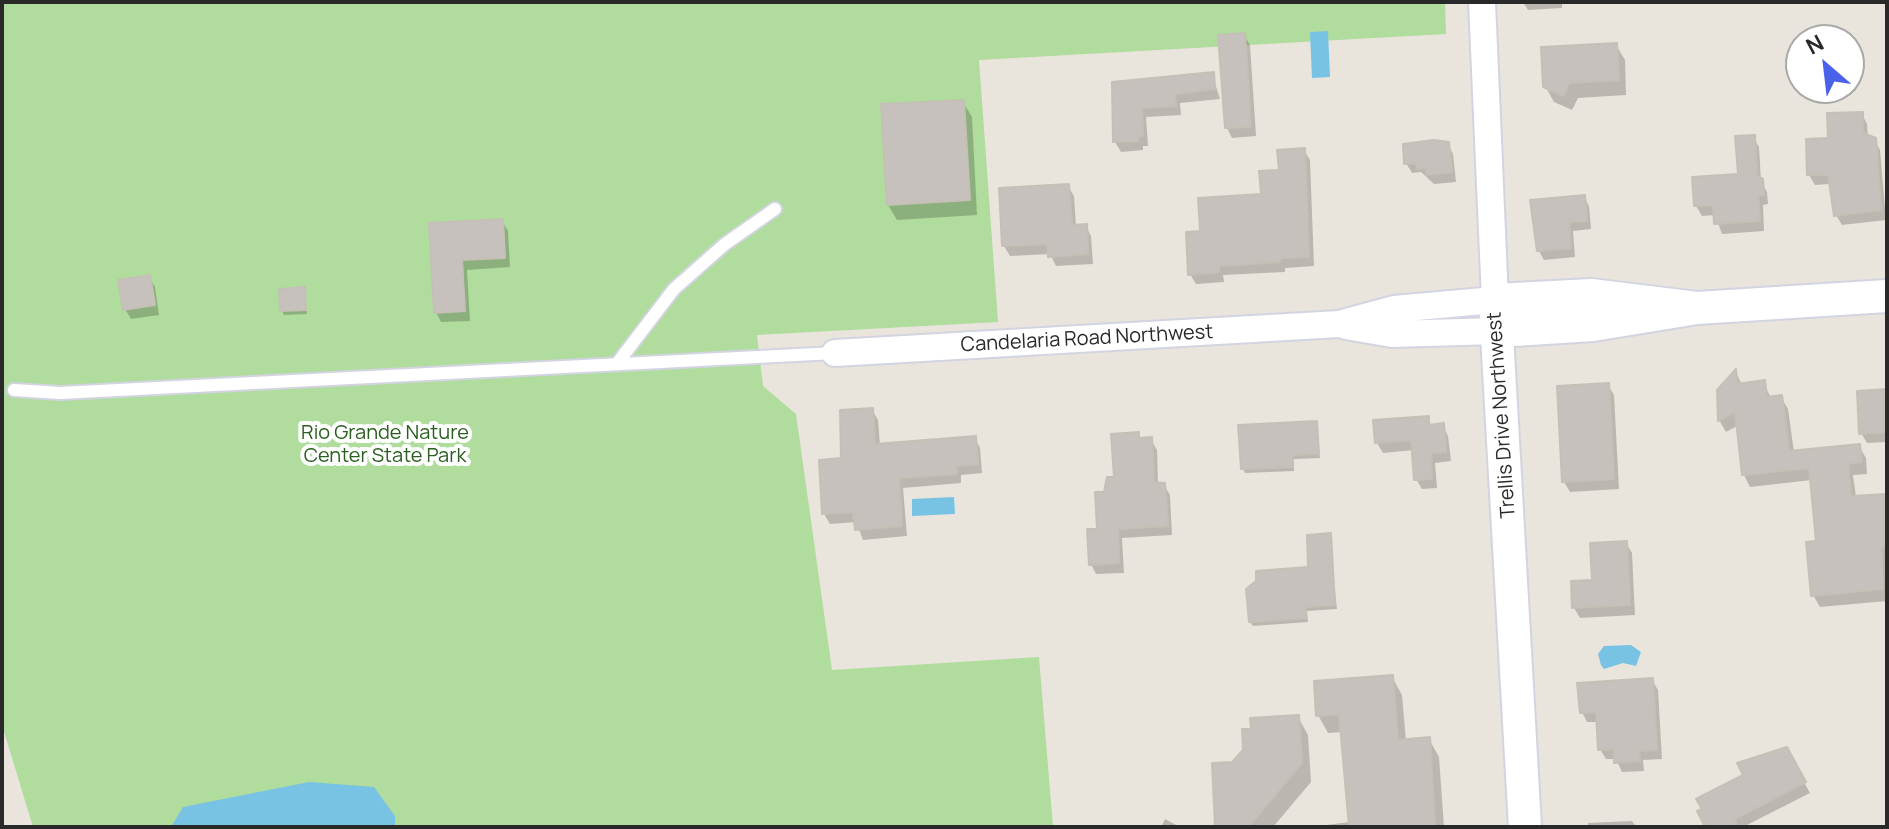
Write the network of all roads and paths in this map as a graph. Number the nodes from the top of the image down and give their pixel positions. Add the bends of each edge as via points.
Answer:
1 (1482, 2) edge
2 (775, 209) dead end
3 (1887, 296) edge
4 (1496, 316) junction
5 (835, 353) joint
6 (619, 361) junction
7 (14, 390) dead end
8 (1525, 827) edge

1 - 4 street, Trellis Drive Northwest
2 - 6 lane via 674,289
3 - 4 street, Candelaria Road Northwest via 1697,308 1593,325
4 - 5 street, Candelaria Road Northwest via 1392,334 1339,324
4 - 8 street, Trellis Drive Northwest
5 - 6 lane
6 - 7 lane via 60,393

